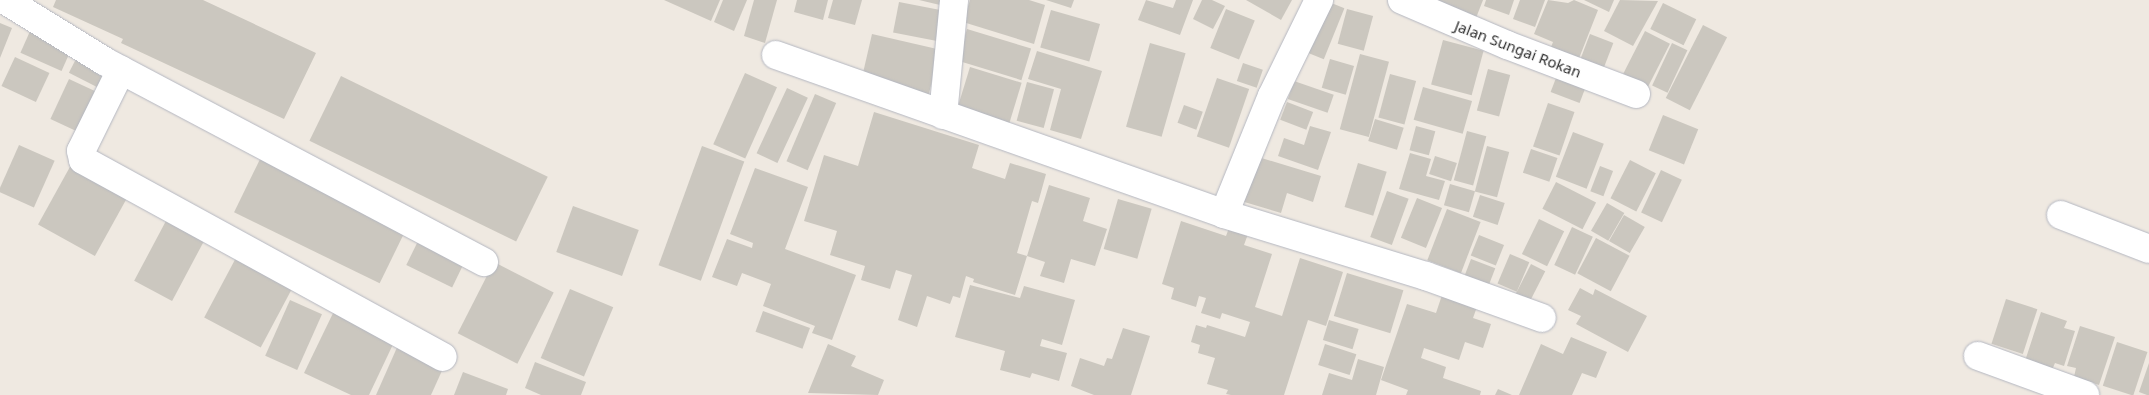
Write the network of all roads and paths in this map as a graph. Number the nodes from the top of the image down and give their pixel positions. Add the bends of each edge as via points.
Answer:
1 (5, 0) edge
2 (954, 0) edge
3 (1319, 0) edge
4 (1402, 0) edge
5 (776, 55) dead end
6 (122, 70) junction
7 (1636, 94) dead end
8 (944, 115) junction
9 (1224, 214) junction
10 (2061, 215) dead end
11 (2149, 249) edge
12 (484, 262) dead end
13 (1542, 318) dead end
14 (1978, 356) dead end
15 (443, 357) dead end
16 (2085, 395) edge

1 - 6 street
2 - 8 street
3 - 9 street via 1272,96
4 - 7 street, Jalan Sungai Rokan via 1431,15
5 - 8 street
6 - 12 street
6 - 15 street via 81,151 82,160
8 - 9 street
9 - 13 street via 1426,276
10 - 11 street
14 - 16 street

